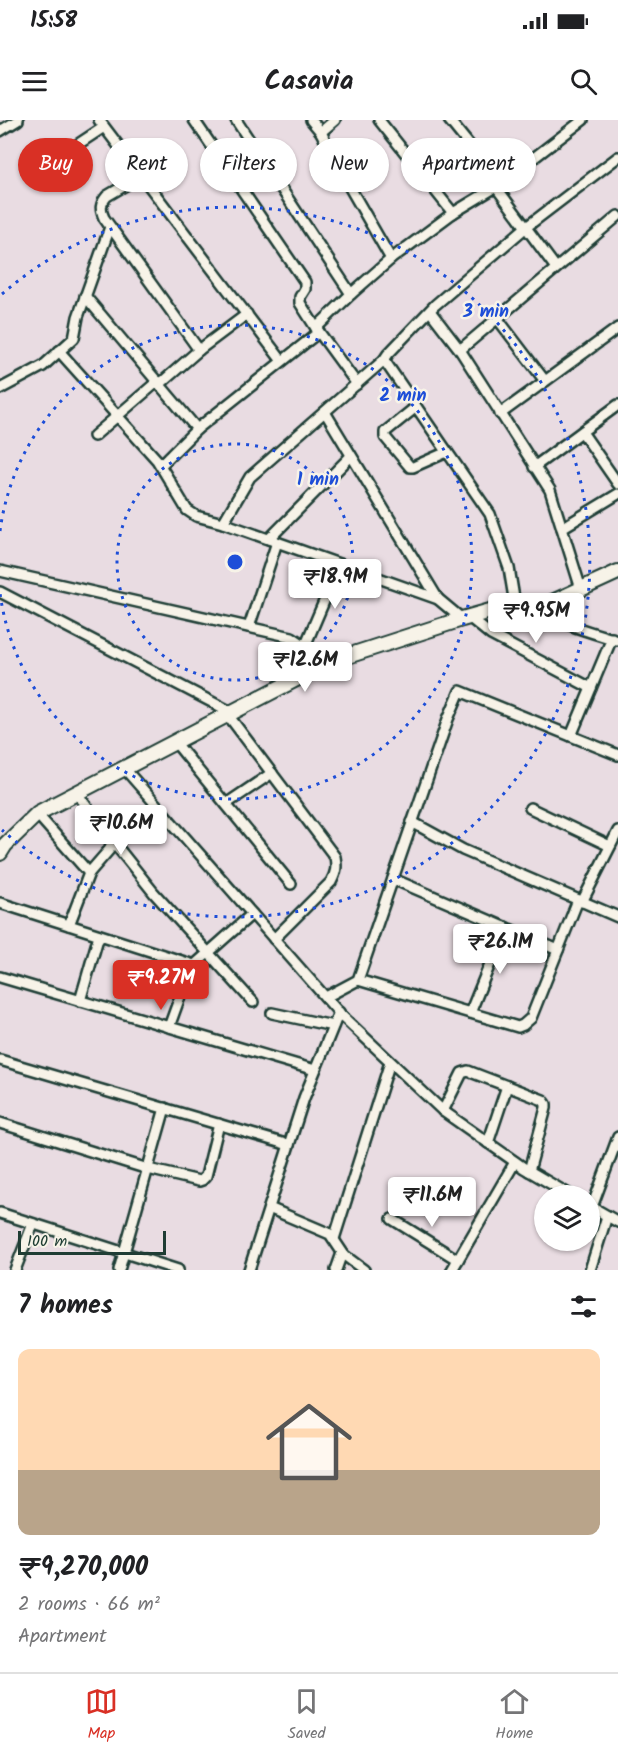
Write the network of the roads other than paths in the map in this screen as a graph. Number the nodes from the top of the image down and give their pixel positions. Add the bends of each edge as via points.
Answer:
1 (18, 120) edge
2 (194, 120) edge
3 (236, 120) edge
4 (311, 120) edge
5 (335, 120) edge
6 (379, 120) edge
7 (449, 120) edge
8 (583, 120) edge
9 (101, 123) edge
10 (0, 131) edge
11 (321, 132) junction
12 (81, 138) edge
13 (112, 138) edge
14 (463, 138) edge
15 (536, 156) edge
16 (618, 157) edge
17 (114, 192) edge
18 (153, 192) edge
19 (487, 192) edge
20 (502, 192) edge
21 (453, 213) junction
22 (618, 216) edge
23 (110, 227) junction
24 (525, 228) junction
25 (391, 259) junction
26 (556, 268) junction
27 (351, 294) junction
28 (85, 296) junction
29 (430, 311) junction
30 (247, 314) junction
31 (497, 318) junction
32 (618, 328) edge
33 (317, 330) junction
34 (199, 350) junction
35 (460, 350) junction
36 (59, 351) junction
37 (384, 360) junction
38 (282, 361) junction
39 (545, 381) junction
40 (159, 382) junction
41 (357, 384) junction
42 (0, 389) edge
43 (618, 405) edge
44 (416, 407) junction
45 (324, 412) junction
46 (500, 414) junction
47 (117, 415) junction
48 (197, 429) junction
49 (582, 432) junction
50 (94, 436) dead end
51 (447, 452) junction
52 (351, 456) junction
53 (161, 465) junction
54 (534, 467) junction
55 (618, 484) edge
56 (618, 494) edge
57 (224, 523) junction
58 (562, 528) junction
59 (273, 540) junction
60 (340, 564) junction
61 (0, 571) edge
62 (618, 572) edge
63 (581, 589) junction
64 (0, 592) edge
65 (438, 599) junction
66 (514, 604) junction
67 (534, 605) junction
68 (466, 618) junction
69 (249, 627) junction
70 (615, 639) edge
71 (305, 646) junction
72 (329, 662) junction
73 (591, 688) junction
74 (230, 714) junction
75 (571, 736) junction
76 (175, 742) junction
77 (618, 755) edge
78 (124, 768) junction
79 (272, 773) junction
80 (77, 792) junction
81 (226, 804) junction
82 (530, 808) dead end
83 (37, 814) junction
84 (412, 822) junction
85 (618, 831) edge
86 (111, 839) junction
87 (610, 846) junction
88 (0, 853) edge
89 (89, 873) junction
90 (393, 879) junction
91 (291, 884) dead end
92 (580, 901) junction
93 (0, 903) edge
94 (252, 914) junction
95 (618, 917) edge
96 (69, 925) junction
97 (505, 927) junction
98 (99, 935) junction
99 (274, 939) junction
100 (558, 950) junction
101 (208, 953) junction
102 (195, 965) junction
103 (0, 977) edge
104 (358, 980) junction
105 (326, 997) junction
106 (80, 1001) junction
107 (253, 1002) dead end
108 (339, 1012) junction
109 (272, 1013) dead end
110 (470, 1013) junction
111 (333, 1026) junction
112 (169, 1027) junction
113 (0, 1059) edge
114 (390, 1062) junction
115 (315, 1070) junction
116 (507, 1086) junction
117 (165, 1108) junction
118 (442, 1111) junction
119 (0, 1123) edge
120 (219, 1124) junction
121 (618, 1137) edge
122 (488, 1143) junction
123 (289, 1145) junction
124 (515, 1162) junction
125 (148, 1169) junction
126 (529, 1171) junction
127 (553, 1185) edge
128 (599, 1185) edge
129 (268, 1208) junction
130 (600, 1212) edge
131 (0, 1213) edge
132 (607, 1216) junction
133 (392, 1219) dead end
134 (618, 1222) edge
135 (33, 1224) junction
136 (334, 1239) junction
137 (342, 1252) junction
138 (123, 1253) junction
139 (458, 1260) junction
140 (251, 1269) edge
141 (15, 1270) edge
142 (119, 1270) edge
143 (178, 1270) edge
144 (336, 1270) edge
145 (364, 1270) edge
146 (452, 1270) edge
147 (590, 1270) edge

1 - 10 street
2 - 33 street via 305,282 300,303
3 - 27 street
4 - 11 street
5 - 11 street
6 - 21 street
7 - 14 street
8 - 15 street
9 - 12 street
9 - 13 street
11 - 25 street
16 - 24 street
17 - 23 street via 100,208
18 - 30 street
19 - 21 street
20 - 24 street
21 - 25 street
22 - 26 street
23 - 28 street
23 - 34 street
24 - 26 street
24 - 29 street
25 - 27 street
26 - 31 street
27 - 33 street
28 - 36 street via 74,338
28 - 40 street
29 - 35 street
29 - 37 street
30 - 34 street
30 - 38 street
31 - 35 street
31 - 39 street
32 - 39 street
33 - 38 street
33 - 41 street
34 - 40 street
35 - 46 street
36 - 42 street via 43,366
36 - 47 street
37 - 41 street
37 - 44 street
38 - 48 street
39 - 46 street
40 - 47 street
40 - 48 street
41 - 45 street
43 - 49 street
44 - 51 street
44 - 51 street via 385,432 385,437 410,468
45 - 52 street
45 - 57 street via 250,477
46 - 54 street
47 - 50 street
47 - 53 street
48 - 53 street
49 - 54 street
49 - 55 street
51 - 66 street via 490,514 509,568
52 - 59 street
52 - 65 street
53 - 57 street via 190,514
54 - 58 street via 550,490
56 - 58 street
57 - 59 street
58 - 63 street
59 - 60 street
59 - 69 street
60 - 65 street
60 - 71 street
61 - 69 street
62 - 63 street
63 - 67 street via 546,605
64 - 74 street
65 - 68 street
66 - 67 street
66 - 68 street
67 - 70 street via 563,623
68 - 72 street
68 - 73 street
69 - 71 street via 292,637
70 - 73 street
71 - 72 street
72 - 74 street
73 - 75 street
74 - 76 street
74 - 79 street
75 - 77 street
75 - 84 street via 460,691
76 - 78 street
76 - 81 street
78 - 80 street
78 - 94 street
79 - 81 street
79 - 99 street via 335,856 337,865 331,882
80 - 83 street
80 - 86 street
81 - 91 street
82 - 87 street
83 - 88 street
83 - 89 street
84 - 90 street
84 - 92 street via 463,850
85 - 87 street
86 - 89 street via 109,850
86 - 101 street
87 - 92 street
89 - 96 street
90 - 97 street
90 - 104 street
92 - 95 street
92 - 100 street
93 - 96 street
94 - 99 street
94 - 101 street
96 - 98 street
97 - 100 street
97 - 110 street
98 - 102 street
98 - 106 street
99 - 105 street
100 - 110 street via 531,1018 523,1025 518,1027
101 - 102 street
101 - 107 street
102 - 112 street
103 - 106 street
104 - 105 street
104 - 110 street
105 - 108 street
106 - 112 street
108 - 111 street
108 - 114 street
109 - 111 street
111 - 115 street
112 - 115 street
113 - 117 street
114 - 118 street
114 - 136 street
115 - 123 street
116 - 118 street via 465,1071
116 - 122 street
116 - 126 street via 546,1104
117 - 120 street
117 - 125 street
118 - 122 street
119 - 125 street
120 - 123 street
120 - 125 street via 202,1180
121 - 128 street
122 - 124 street
123 - 129 street
124 - 126 street
124 - 139 street
125 - 138 street
126 - 127 street
129 - 136 street via 325,1231
129 - 140 street
130 - 132 street
131 - 135 street
132 - 134 street
132 - 147 street
133 - 139 street
135 - 138 street
135 - 141 street
136 - 137 street
137 - 144 street
137 - 145 street
138 - 142 street
138 - 143 street
139 - 146 street

